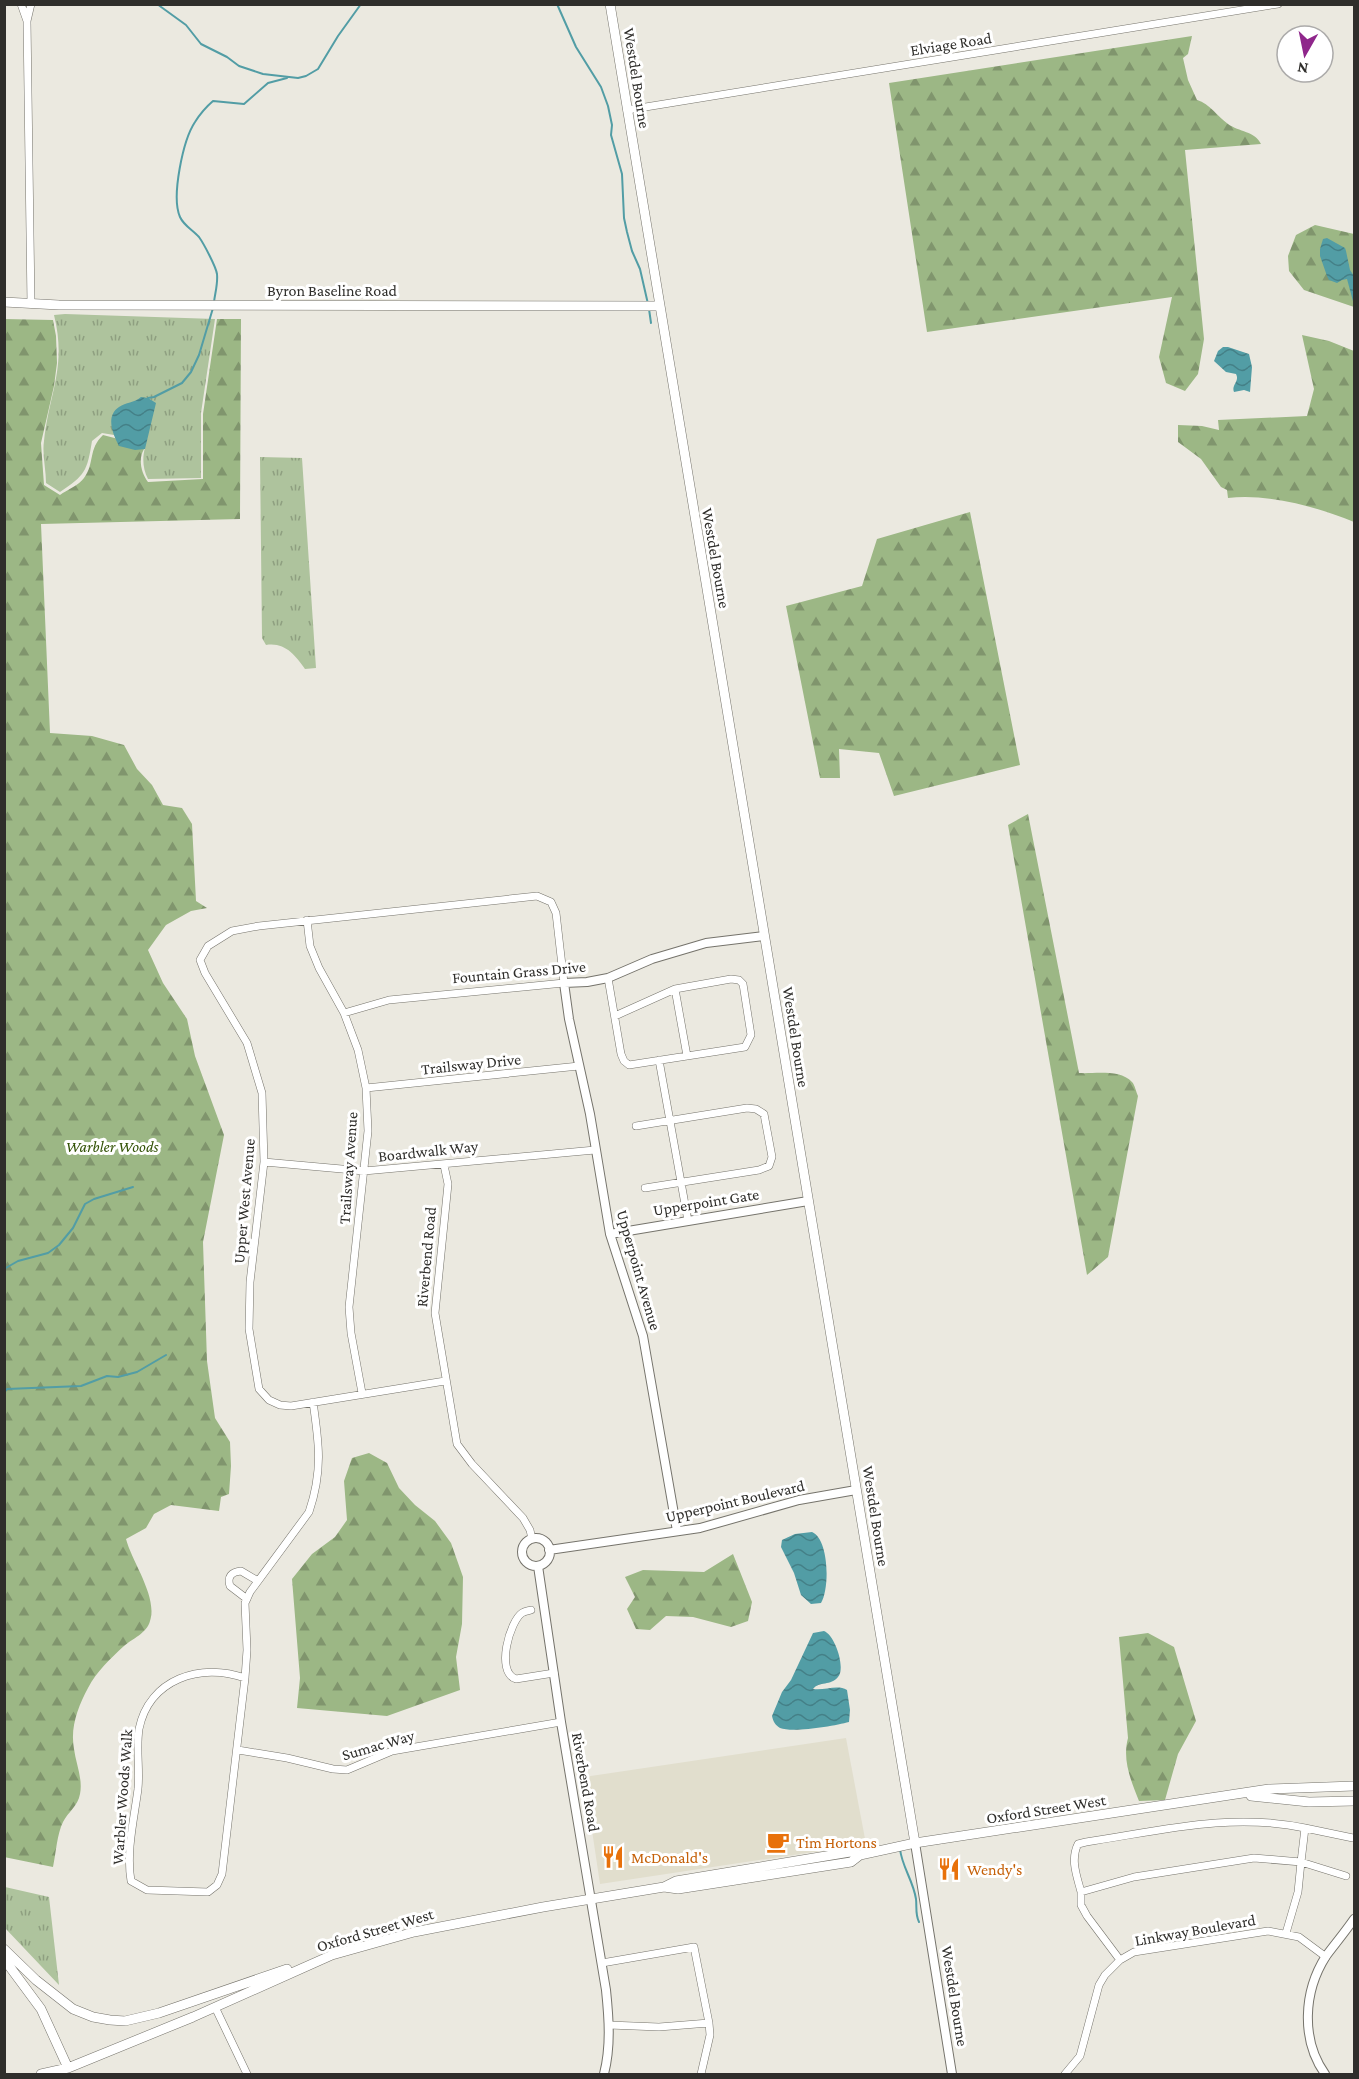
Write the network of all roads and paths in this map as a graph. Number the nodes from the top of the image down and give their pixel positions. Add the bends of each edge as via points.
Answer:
1 (21, 4) edge
2 (31, 4) edge
3 (610, 4) edge
4 (1278, 4) edge
5 (27, 21) junction
6 (627, 110) junction
7 (4, 302) edge
8 (31, 304) junction
9 (659, 306) junction
10 (307, 920) junction
11 (764, 936) junction
12 (608, 978) junction
13 (564, 983) junction
14 (675, 990) junction
15 (344, 1013) junction
16 (615, 1016) junction
17 (687, 1056) junction
18 (658, 1060) junction
19 (579, 1066) junction
20 (366, 1088) junction
21 (669, 1121) junction
22 (636, 1126) dead end
23 (595, 1150) junction
24 (264, 1162) junction
25 (444, 1165) junction
26 (364, 1171) junction
27 (681, 1182) junction
28 (645, 1188) dead end
29 (808, 1201) junction
30 (688, 1221) junction
31 (610, 1234) junction
32 (445, 1381) junction
33 (362, 1393) junction
34 (313, 1402) junction
35 (856, 1490) junction
36 (677, 1531) junction
37 (532, 1539) junction
38 (549, 1550) junction
39 (538, 1566) junction
40 (258, 1581) junction
41 (247, 1599) junction
42 (531, 1610) dead end
43 (554, 1673) junction
44 (245, 1678) junction
45 (561, 1722) junction
46 (238, 1750) junction
47 (1354, 1786) edge
48 (1236, 1795) junction
49 (1354, 1801) edge
50 (1305, 1828) junction
51 (1353, 1838) edge
52 (915, 1843) junction
53 (1301, 1862) junction
54 (1347, 1876) dead end
55 (1081, 1892) junction
56 (591, 1899) junction
57 (1354, 1919) edge
58 (1286, 1933) junction
59 (4, 1949) edge
60 (332, 1955) junction
61 (1326, 1957) junction
62 (4, 1959) edge
63 (1120, 1960) junction
64 (602, 1963) junction
65 (215, 2007) junction
66 (710, 2023) junction
67 (609, 2025) junction
68 (69, 2071) edge
69 (41, 2074) edge
70 (247, 2074) edge
71 (604, 2074) edge
72 (701, 2074) edge
73 (952, 2074) edge
74 (1065, 2074) edge
75 (1325, 2074) edge

1 - 5 street
2 - 5 street
3 - 6 main road, Westdel Bourne
4 - 6 street, Elviage Road
5 - 8 street
6 - 9 main road, Westdel Bourne
7 - 8 main road, Byron Baseline Road
8 - 9 main road, Byron Baseline Road
9 - 11 main road, Westdel Bourne
10 - 13 street, Upper West Avenue via 537,896 551,902 556,913
10 - 15 street, Trailsway Avenue via 310,946
10 - 24 street, Upper West Avenue via 232,931 208,946 200,960 247,1043 262,1093
11 - 12 street, Fountain Grass Drive via 706,943 652,959
11 - 29 main road, Westdel Bourne
12 - 13 street, Fountain Grass Drive
12 - 16 street
13 - 15 street, Fountain Grass Drive via 389,1000
13 - 19 street, Upperpoint Avenue
14 - 16 street
14 - 17 street
14 - 17 street via 731,979 743,984 749,1042 745,1047
15 - 20 street, Trailsway Avenue
16 - 18 street via 624,1061 629,1065
17 - 18 street
18 - 21 street
19 - 20 street, Trailsway Drive
19 - 23 street, Upperpoint Avenue
20 - 26 street, Trailsway Avenue via 368,1131
21 - 22 street
21 - 27 street
21 - 27 street via 747,1108 764,1114 772,1157 769,1166
23 - 25 street, Boardwalk Way
23 - 31 street, Upperpoint Avenue
24 - 26 street, Boardwalk Way
24 - 34 street, Upper West Avenue via 250,1282 249,1329 259,1389 268,1400 280,1405
25 - 26 street, Boardwalk Way
25 - 32 street, Riverbend Road via 448,1184 435,1313
26 - 33 street, Trailsway Avenue via 349,1307
27 - 28 street
27 - 30 street
29 - 30 street, Upperpoint Gate
29 - 35 main road, Westdel Bourne
30 - 31 street, Upperpoint Gate
31 - 36 street, Upperpoint Avenue via 643,1336
32 - 33 street, Upper West Avenue
32 - 37 street, Riverbend Road via 457,1444 523,1518
33 - 34 street, Upper West Avenue
34 - 40 street, Warbler Woods Walk via 320,1458 313,1499 302,1524
35 - 36 street, Upperpoint Boulevard
35 - 52 main road, Westdel Bourne
36 - 38 street, Upperpoint Boulevard
37 - 38 street via 543,1541
37 - 39 street via 524,1545 522,1554 529,1564
38 - 39 street via 546,1561
39 - 43 street, Riverbend Road
40 - 41 street, Warbler Woods Walk
40 - 41 street via 241,1571 229,1577 230,1587
41 - 44 street, Warbler Woods Walk
42 - 43 street via 519,1616 516,1623 506,1650 507,1673 516,1679
43 - 45 street, Riverbend Road
44 - 46 street, Warbler Woods Walk
44 - 46 street, Warbler Woods Walk via 202,1672 184,1675 165,1686 145,1712 140,1728 129,1870 131,1881 138,1887 208,1892 217,1885 222,1874
45 - 46 street, Sumac Way via 392,1751 347,1770
45 - 56 street, Riverbend Road
47 - 48 main road, Oxford Street West via 1269,1789
48 - 49 main road, Oxford Street West via 1309,1802
48 - 52 main road, Oxford Street West
50 - 51 street
50 - 53 street
50 - 55 street via 1282,1823 1216,1821 1078,1844 1074,1858
52 - 56 main road, Oxford Street West via 860,1855 840,1864 678,1890 664,1887
52 - 73 street, Westdel Bourne
53 - 54 street
53 - 55 street via 1254,1858 1134,1877
53 - 58 street via 1298,1892
55 - 63 street via 1087,1916
56 - 60 main road, Oxford Street West via 414,1932
56 - 64 street, Riverbend Road
57 - 61 street
58 - 61 street, Linkway Boulevard via 1299,1937
58 - 63 street, Linkway Boulevard via 1268,1931 1134,1952
59 - 60 main road via 73,2010 93,2018 125,2021
60 - 65 main road, Oxford Street West
61 - 75 street via 1316,1978 1307,2028 1316,2062
62 - 68 main road via 41,2008
63 - 74 street, Linkway Boulevard via 1100,1985 1080,2056
64 - 66 street via 694,1947
64 - 67 street, Riverbend Road
65 - 68 main road, Oxford Street West
65 - 70 street
66 - 67 street
66 - 72 street
67 - 71 street, Riverbend Road
68 - 69 main road, Oxford Street West

